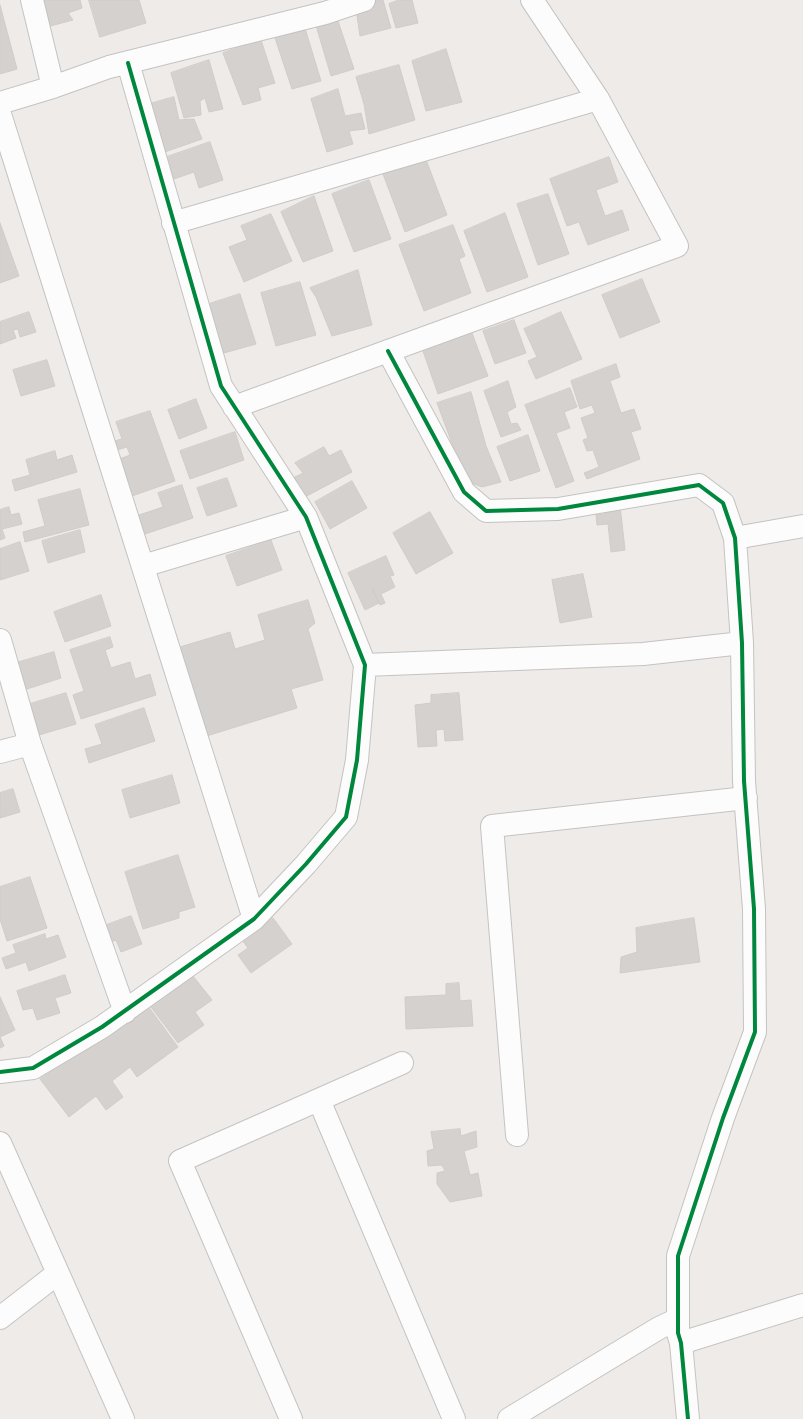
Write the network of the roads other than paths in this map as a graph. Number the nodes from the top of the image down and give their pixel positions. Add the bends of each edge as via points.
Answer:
1 (32, 0) edge
2 (364, 0) edge
3 (532, 0) edge
4 (128, 63) junction
5 (52, 87) junction
6 (598, 99) junction
7 (0, 103) edge
8 (0, 114) edge
9 (173, 223) junction
10 (388, 351) junction
11 (234, 407) junction
12 (306, 517) junction
13 (803, 526) edge
14 (735, 538) junction
15 (143, 566) junction
16 (0, 640) edge
17 (742, 643) junction
18 (365, 665) junction
19 (30, 744) junction
20 (0, 752) edge
21 (746, 798) junction
22 (254, 919) junction
23 (125, 1012) junction
24 (402, 1063) dead end
25 (0, 1072) edge
26 (319, 1100) junction
27 (517, 1135) dead end
28 (0, 1142) edge
29 (58, 1273) junction
30 (803, 1305) edge
31 (0, 1318) edge
32 (678, 1319) junction
33 (681, 1343) junction
34 (123, 1419) edge
35 (291, 1419) edge
36 (454, 1419) edge
37 (509, 1419) edge
38 (688, 1419) edge

1 - 5 street
2 - 4 street
3 - 6 street
4 - 5 street
4 - 9 street
5 - 7 street
6 - 9 street
6 - 10 street via 677,246
8 - 15 street
9 - 11 street via 221,386
10 - 11 street
10 - 14 street via 464,492 486,511 558,509 699,485 723,503
11 - 12 street
12 - 15 street
12 - 18 street
13 - 14 street
14 - 17 street
15 - 22 street
16 - 19 street
17 - 18 street via 643,654
17 - 21 street
18 - 22 street via 358,760 346,817
19 - 20 street
19 - 23 street
21 - 27 street via 492,826
21 - 32 street via 754,909 755,1032 723,1118 678,1256
22 - 23 street
23 - 25 street via 33,1068
24 - 26 street
26 - 35 street via 180,1161
26 - 36 street
28 - 29 street
29 - 31 street
29 - 34 street
30 - 33 street
32 - 33 street
32 - 37 street
33 - 38 street

